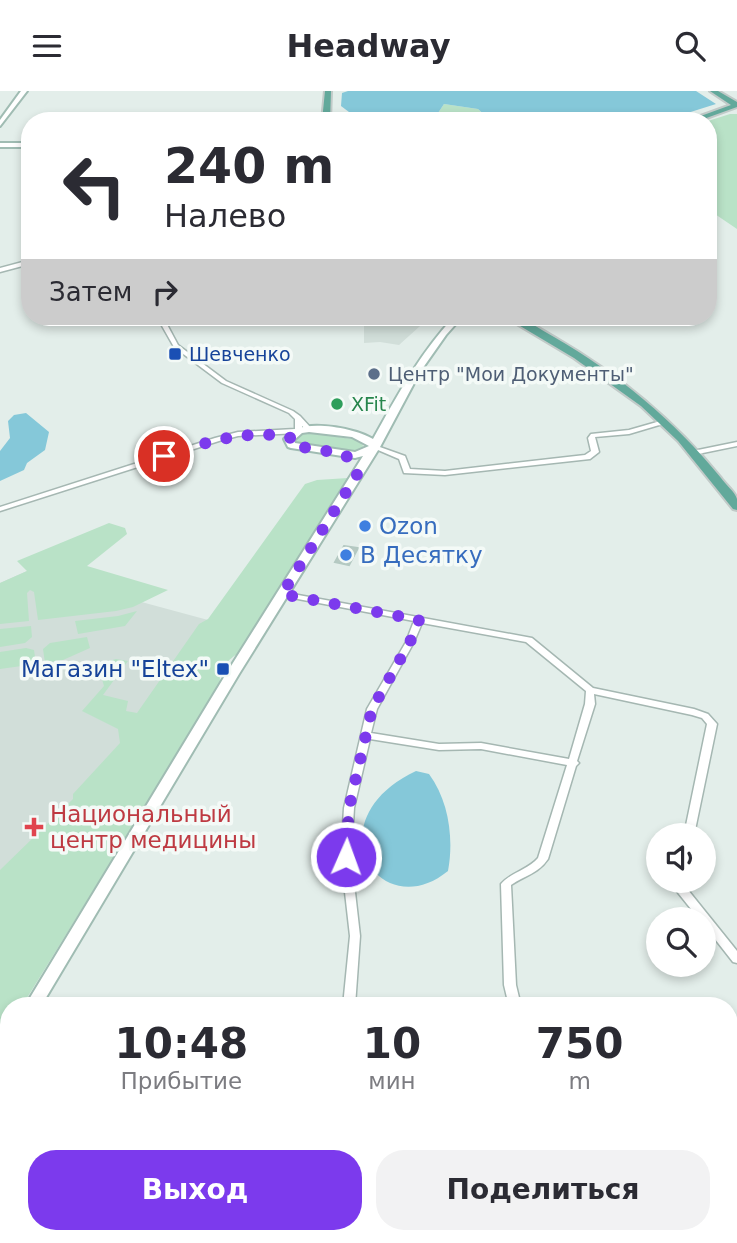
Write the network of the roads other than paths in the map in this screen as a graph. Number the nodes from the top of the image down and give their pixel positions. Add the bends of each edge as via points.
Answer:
1 (23, 91) edge
2 (328, 91) edge
3 (713, 91) edge
4 (737, 105) edge
5 (327, 112) edge
6 (716, 112) edge
7 (0, 124) edge
8 (0, 145) edge
9 (21, 145) edge
10 (21, 264) edge
11 (0, 270) edge
12 (165, 326) edge
13 (449, 326) edge
14 (526, 326) edge
15 (664, 422) junction
16 (386, 426) junction
17 (304, 430) junction
18 (271, 434) junction
19 (363, 436) junction
20 (290, 437) junction
21 (737, 444) edge
22 (375, 447) junction
23 (693, 453) junction
24 (344, 454) junction
25 (357, 475) junction
26 (737, 506) edge
27 (0, 509) edge
28 (282, 594) junction
29 (419, 620) junction
30 (590, 690) junction
31 (368, 736) junction
32 (573, 763) junction
33 (691, 823) edge
34 (684, 893) edge
35 (737, 958) edge
36 (38, 997) edge
37 (350, 997) edge
38 (513, 997) edge

1 - 7 main road
2 - 5 main road
3 - 4 main road
4 - 6 main road
8 - 9 main road
10 - 11 street
12 - 17 street via 178,348 223,382 291,412
13 - 16 main road
14 - 15 main road via 579,357
15 - 22 street via 629,432 593,435 595,451 587,457 445,473 407,471 402,458
15 - 23 main road
16 - 19 main road
16 - 22 main road
17 - 18 street
17 - 19 main road
17 - 20 main road
18 - 20 street
18 - 27 street via 217,439
19 - 22 main road
20 - 24 main road via 291,445 299,448
21 - 23 street
22 - 24 main road
22 - 25 main road
23 - 26 main road
24 - 25 main road
25 - 28 main road
28 - 29 street
28 - 36 main road
29 - 30 street via 529,640
29 - 31 street via 372,709
30 - 32 street
30 - 33 street via 694,712 712,723
31 - 32 street via 439,747 481,746
31 - 37 street via 346,830 355,936
32 - 38 street via 543,859 538,867 506,884
34 - 35 street

